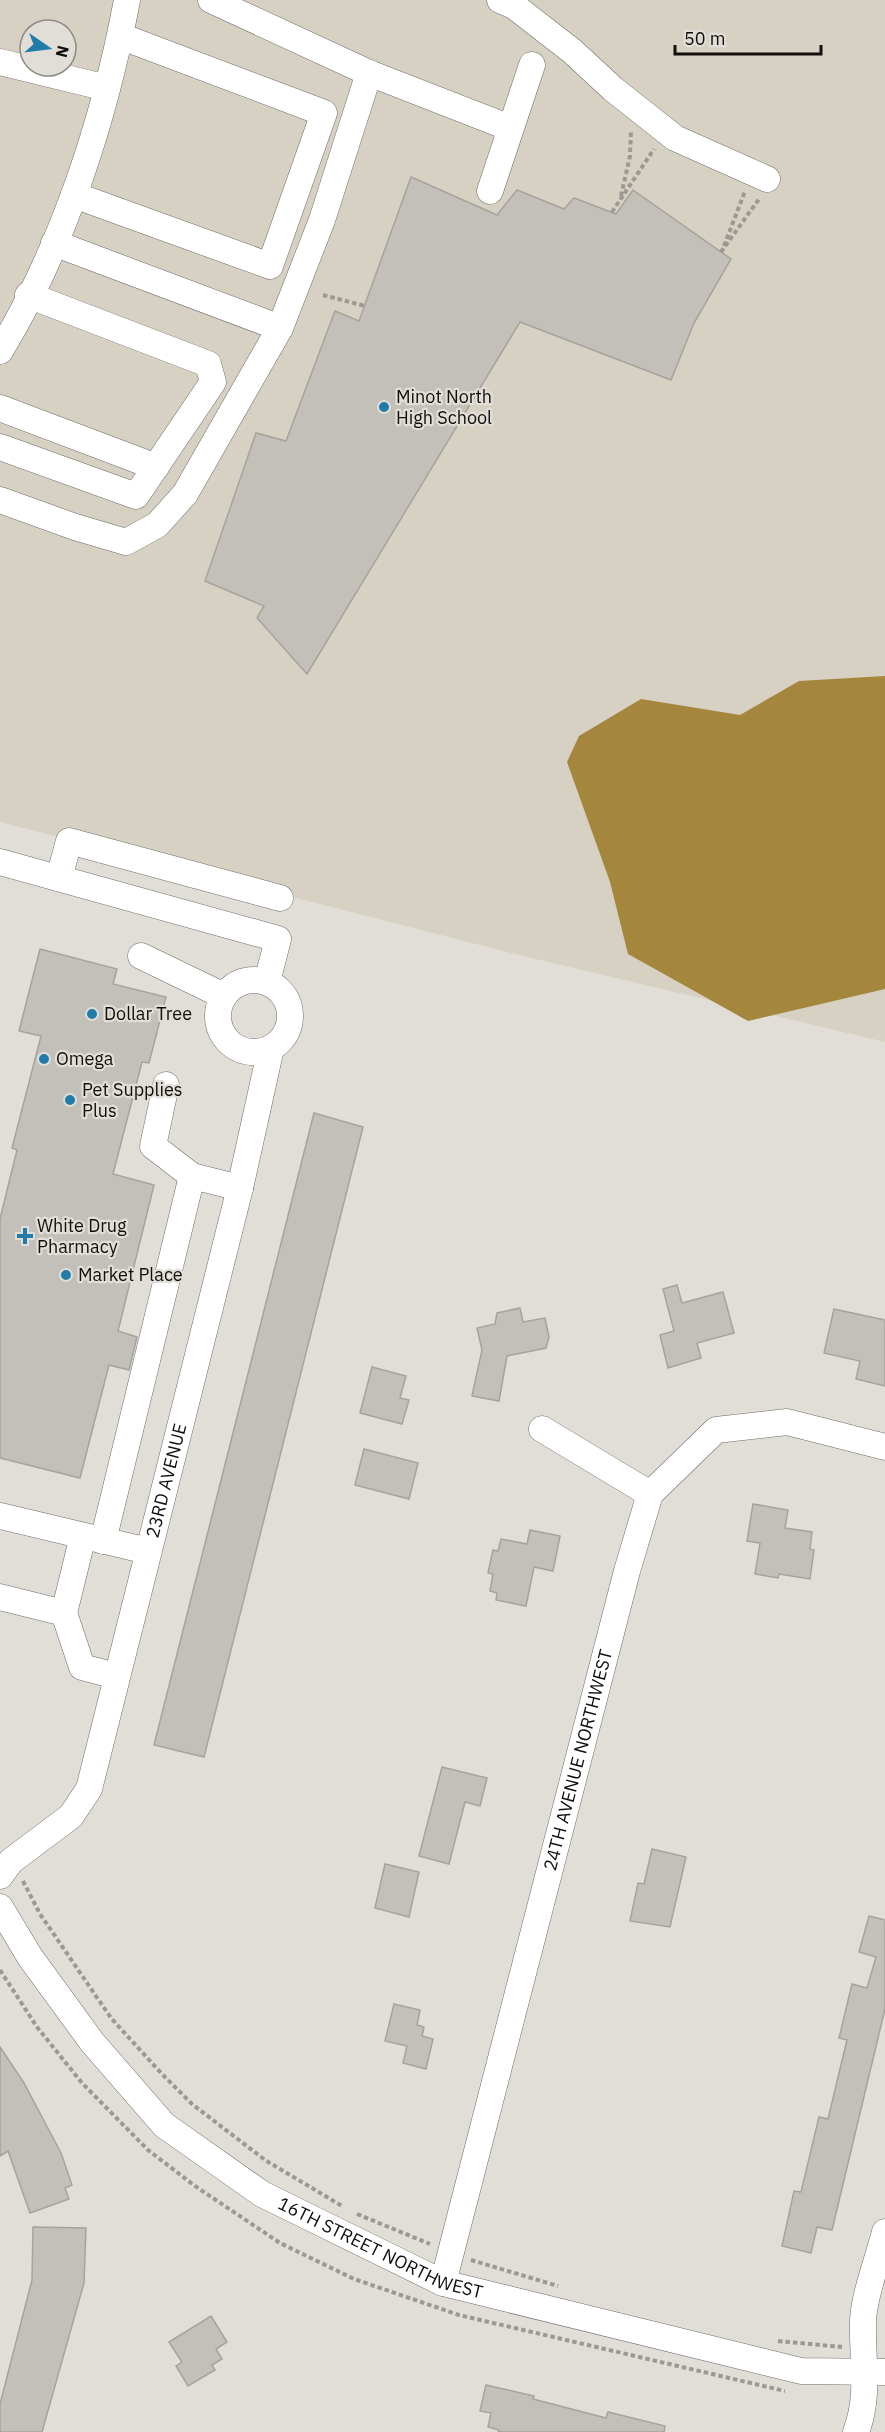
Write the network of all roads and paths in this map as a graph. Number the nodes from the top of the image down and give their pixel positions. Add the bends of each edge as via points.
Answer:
1 (127, 0) edge
2 (211, 0) edge
3 (500, 0) edge
4 (244, 7) edge
5 (120, 36) junction
6 (0, 62) edge
7 (532, 65) dead end
8 (369, 73) junction
9 (106, 88) junction
10 (631, 120) dead end
11 (510, 128) junction
12 (660, 141) dead end
13 (759, 187) junction
14 (490, 191) dead end
15 (74, 195) junction
16 (621, 199) junction
17 (612, 212) dead end
18 (54, 243) junction
19 (28, 295) junction
20 (323, 295) dead end
21 (365, 306) dead end
22 (280, 328) junction
23 (0, 351) edge
24 (0, 408) edge
25 (0, 447) edge
26 (156, 467) junction
27 (0, 500) edge
28 (0, 862) edge
29 (59, 878) junction
30 (280, 898) dead end
31 (141, 956) dead end
32 (267, 982) junction
33 (224, 996) junction
34 (271, 1048) junction
35 (166, 1085) dead end
36 (192, 1176) junction
37 (240, 1188) junction
38 (542, 1429) dead end
39 (885, 1447) edge
40 (650, 1494) junction
41 (0, 1516) edge
42 (93, 1538) junction
43 (148, 1551) junction
44 (0, 1597) edge
45 (64, 1613) junction
46 (116, 1676) junction
47 (6, 1869) edge
48 (0, 1907) edge
49 (885, 2232) edge
50 (451, 2253) junction
51 (443, 2283) junction
52 (566, 2289) dead end
53 (776, 2340) dead end
54 (872, 2363) edge
55 (855, 2432) edge

1 - 5 street
2 - 4 street
3 - 13 street via 514,6 572,51 675,138
4 - 8 street
5 - 9 street
5 - 15 street via 324,113 270,266
6 - 9 street
7 - 11 street
8 - 11 street
8 - 22 street via 315,239
9 - 15 street
10 - 16 path via 630,156
11 - 14 street
12 - 16 path
13 - 13 path via 721,252
15 - 18 street
16 - 17 path
18 - 19 street
18 - 22 street
19 - 23 street
19 - 26 street via 208,364 213,382
20 - 21 path
22 - 27 street via 185,494 157,525 126,542
24 - 26 street
25 - 26 street via 136,496
28 - 29 street
29 - 30 street via 69,842
29 - 32 street via 278,939
31 - 33 street
32 - 33 street via 243,982
32 - 34 street via 285,997 291,1020 281,1041
33 - 34 street via 218,1020 228,1041 249,1052
34 - 37 street, 23RD AVENUE
35 - 36 street via 153,1146
36 - 37 street
36 - 42 street
37 - 43 street, 23RD AVENUE
38 - 40 street
39 - 40 street, 24TH AVENUE NORTHWEST via 787,1422 716,1430
40 - 50 street, 24TH AVENUE NORTHWEST
41 - 42 street
42 - 43 street
42 - 45 street
43 - 46 street, 23RD AVENUE
44 - 45 street
45 - 46 street via 82,1667
46 - 47 street, 23RD AVENUE via 89,1790 71,1816
47 - 50 path via 111,2018 192,2104 265,2160 348,2210
48 - 51 street, 16TH STREET NORTHWEST via 30,1957 92,2042 164,2125 262,2194
49 - 54 street via 863,2320
50 - 51 street, 24TH AVENUE NORTHWEST
50 - 52 path
51 - 54 street, 16TH STREET NORTHWEST via 801,2371
53 - 54 path via 817,2346
54 - 55 street

